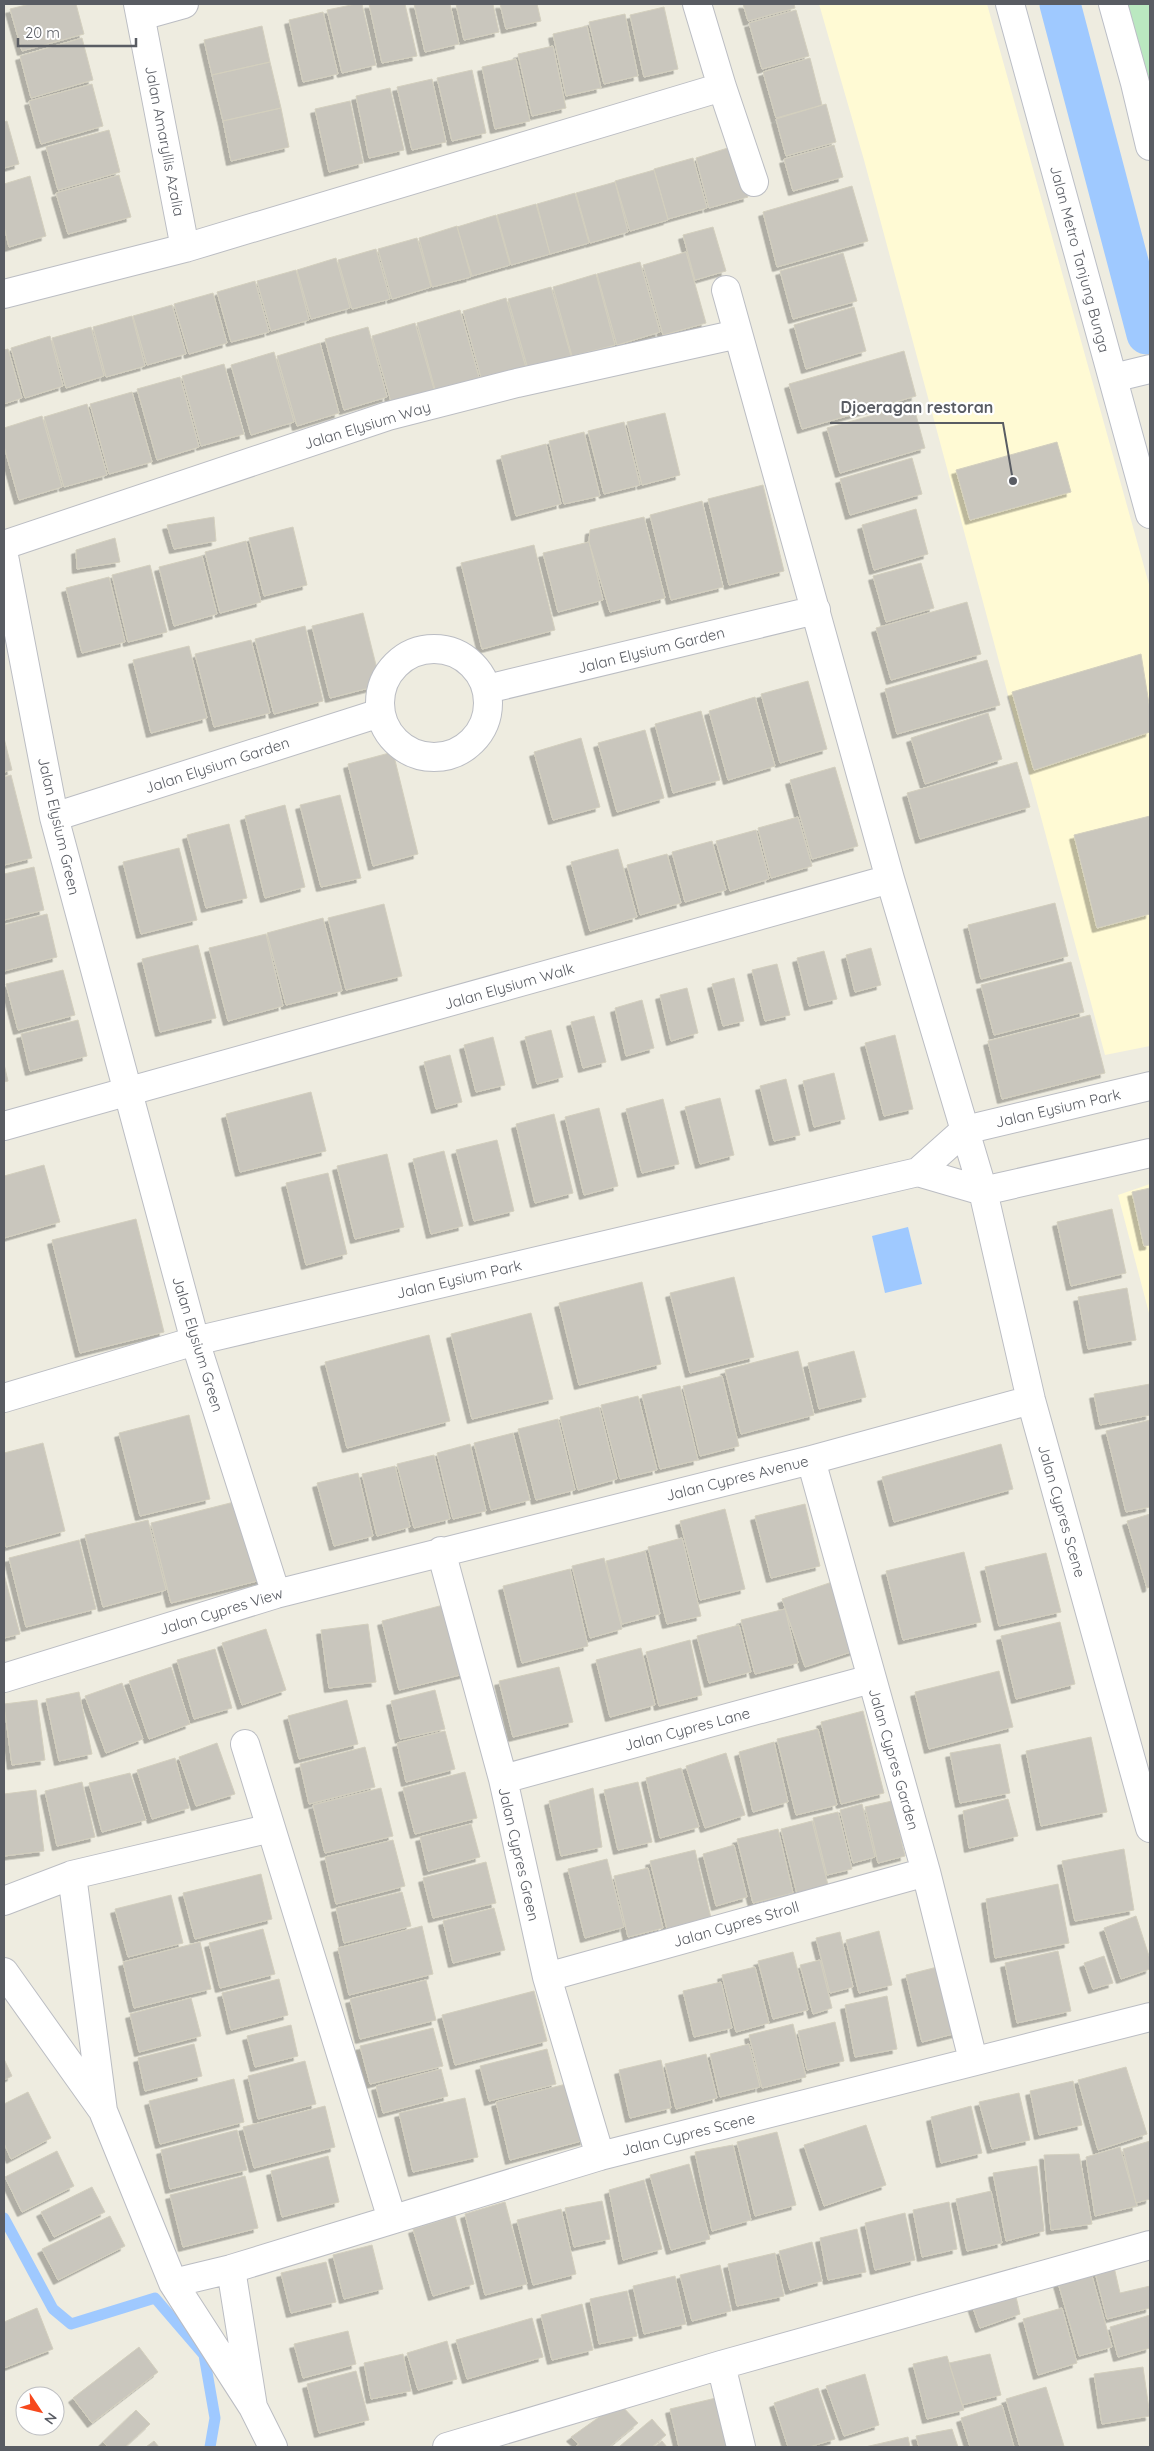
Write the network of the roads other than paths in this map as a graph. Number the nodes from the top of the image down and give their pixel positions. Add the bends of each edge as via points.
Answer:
1 (184, 4) edge
2 (697, 4) edge
3 (1010, 4) edge
4 (1112, 4) edge
5 (139, 10) edge
6 (722, 87) junction
7 (1150, 146) edge
8 (754, 182) dead end
9 (186, 248) junction
10 (726, 290) dead end
11 (4, 294) edge
12 (738, 334) junction
13 (1150, 369) edge
14 (1113, 378) junction
15 (1150, 514) edge
16 (4, 545) edge
17 (4, 556) edge
18 (816, 610) junction
19 (487, 689) junction
20 (380, 713) junction
21 (54, 817) junction
22 (890, 879) junction
23 (1150, 1086) edge
24 (128, 1092) junction
25 (4, 1126) edge
26 (965, 1130) junction
27 (1150, 1153) edge
28 (918, 1172) junction
29 (983, 1191) junction
30 (195, 1341) junction
31 (4, 1398) edge
32 (1031, 1400) junction
33 (811, 1460) junction
34 (441, 1551) junction
35 (276, 1594) junction
36 (4, 1678) edge
37 (871, 1679) junction
38 (245, 1744) dead end
39 (502, 1779) junction
40 (272, 1828) junction
41 (1150, 1828) edge
42 (926, 1872) junction
43 (72, 1875) junction
44 (4, 1901) edge
45 (4, 1972) edge
46 (547, 1977) junction
47 (1150, 2017) edge
48 (973, 2060) junction
49 (103, 2111) junction
50 (600, 2156) junction
51 (392, 2219) junction
52 (1150, 2245) edge
53 (231, 2269) junction
54 (173, 2283) junction
55 (721, 2365) junction
56 (253, 2407) junction
57 (273, 2447) edge
58 (447, 2447) edge
59 (742, 2447) edge

1 - 5 street
2 - 6 street
3 - 14 street, Jalan Metro Tanjung Bunga
4 - 7 street
5 - 9 street, Jalan Amaryllis Azalia
6 - 8 street
6 - 9 street
9 - 11 street
10 - 12 street, Jalan Cypres Scene
12 - 16 street, Jalan Elysium Way via 388,416
12 - 18 street, Jalan Cypres Scene
13 - 14 street
14 - 15 street, Jalan Metro Tanjung Bunga
17 - 21 street, Jalan Elysium Green
18 - 19 street, Jalan Elysium Garden
18 - 22 street, Jalan Cypres Scene
19 - 20 street via 479,672 466,658 431,648 413,652 397,662 386,677 380,695
19 - 20 street via 484,724 475,739 462,750 445,757 411,754 385,730
20 - 21 street, Jalan Elysium Garden
21 - 24 street, Jalan Elysium Green
22 - 24 street, Jalan Elysium Walk
22 - 26 street, Jalan Cypres Scene
23 - 26 street, Jalan Eysium Park
24 - 25 street
24 - 30 street, Jalan Elysium Green
26 - 28 street
26 - 29 street, Jalan Cypres Scene
27 - 29 street
28 - 29 street
28 - 30 street, Jalan Eysium Park
29 - 32 street, Jalan Cypres Scene
30 - 31 street, Jalan Eysium Park
30 - 35 street, Jalan Elysium Green
32 - 33 street, Jalan Cypres Avenue
32 - 41 street, Jalan Cypres Scene
33 - 34 street, Jalan Cypres Avenue
33 - 37 street, Jalan Cypres Garden
34 - 35 street, Jalan Cypres View
34 - 39 street, Jalan Cypres Green
35 - 36 street, Jalan Cypres View
37 - 39 street, Jalan Cypres Lane
37 - 42 street, Jalan Cypres Garden
38 - 40 street
39 - 46 street, Jalan Cypres Green
40 - 43 street
40 - 51 street
42 - 46 street, Jalan Cypres Stroll
42 - 48 street, Jalan Cypres Garden
43 - 44 street
43 - 49 street
45 - 49 street
46 - 50 street, Jalan Cypres Green
47 - 48 street, Jalan Cypres Scene
48 - 50 street, Jalan Cypres Scene
49 - 54 street
50 - 51 street, Jalan Cypres Scene
51 - 53 street, Jalan Cypres Scene
52 - 55 street
53 - 54 street, Jalan Cypres Scene
53 - 56 street
54 - 56 street
55 - 58 street
55 - 59 street
56 - 57 street

